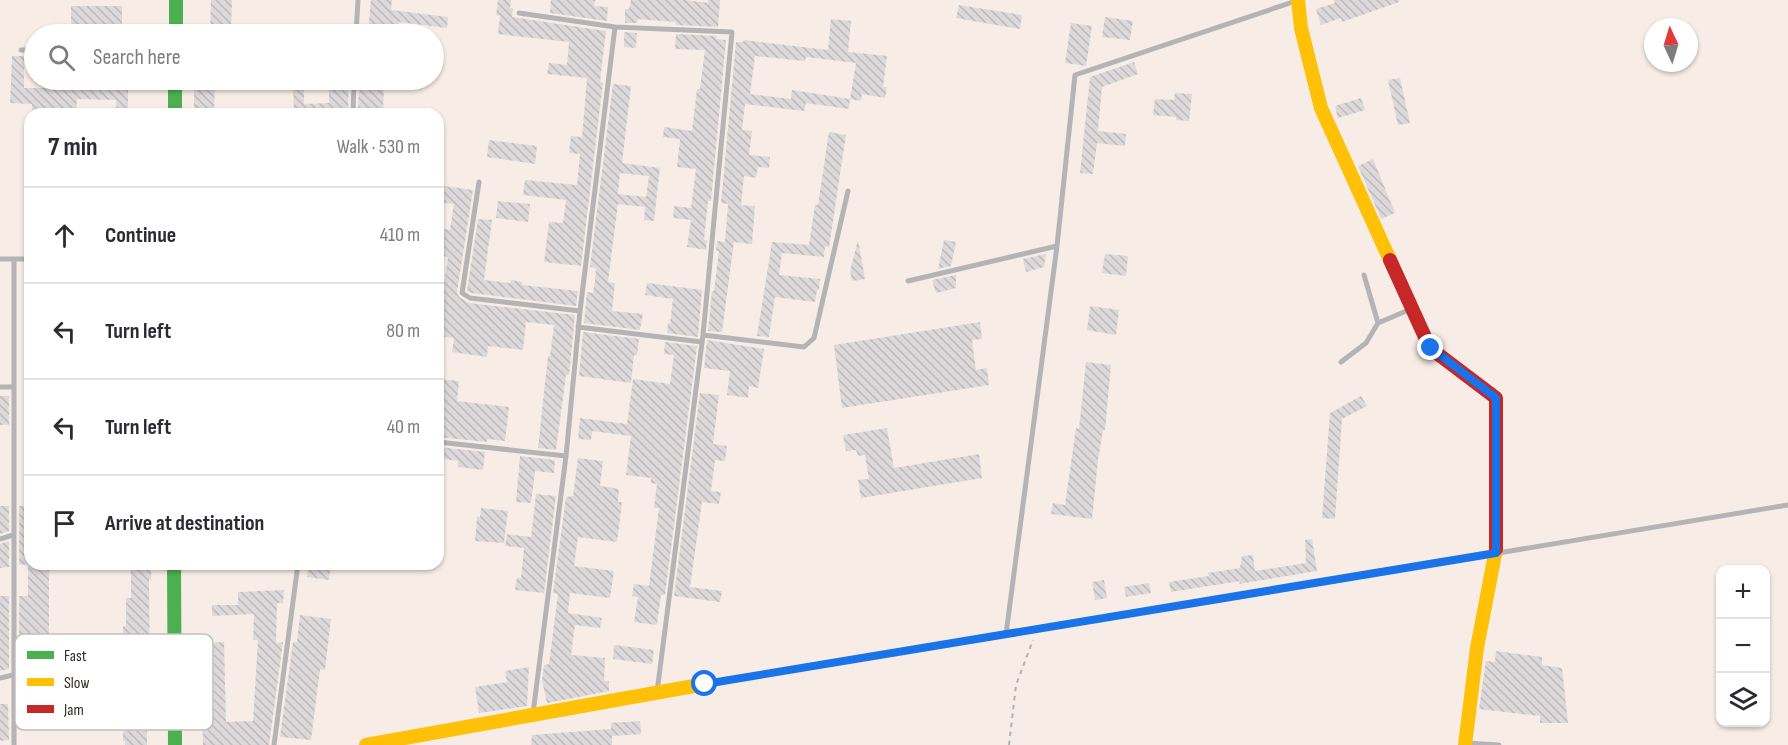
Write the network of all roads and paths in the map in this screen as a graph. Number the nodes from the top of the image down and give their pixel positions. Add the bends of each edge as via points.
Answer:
1 (176, 0) edge
2 (358, 0) edge
3 (1298, 0) edge
4 (1303, 0) edge
5 (519, 13) dead end
6 (176, 24) edge
7 (357, 24) edge
8 (615, 27) junction
9 (176, 90) edge
10 (354, 90) edge
11 (175, 108) edge
12 (353, 108) edge
13 (478, 182) dead end
14 (848, 191) dead end
15 (1057, 246) junction
16 (0, 259) edge
17 (14, 259) junction
18 (24, 259) edge
19 (1364, 275) dead end
20 (908, 281) dead end
21 (1412, 309) junction
22 (580, 311) junction
23 (1378, 323) junction
24 (578, 327) junction
25 (703, 338) junction
26 (1341, 362) dead end
27 (0, 387) edge
28 (13, 387) junction
29 (444, 443) edge
30 (566, 456) junction
31 (1788, 505) edge
32 (13, 535) junction
33 (0, 539) edge
34 (1496, 553) junction
35 (174, 570) edge
36 (297, 570) edge
37 (1037, 629) junction
38 (174, 634) edge
39 (1006, 634) junction
40 (13, 675) junction
41 (0, 678) edge
42 (705, 684) joint
43 (656, 693) junction
44 (533, 715) junction
45 (175, 730) edge
46 (1465, 744) edge
47 (14, 745) edge
48 (175, 745) edge
49 (274, 745) edge
50 (366, 745) edge
51 (1009, 745) edge
52 (1500, 745) edge

1 - 6 street
2 - 7 lane
3 - 4 lane
3 - 15 lane via 1076,75
3 - 21 street via 1321,108
5 - 8 lane
8 - 22 lane
8 - 25 lane via 732,32
9 - 11 street
10 - 12 lane
13 - 22 lane via 462,293 470,298
14 - 25 lane via 814,338 804,347
15 - 20 lane
15 - 39 lane
16 - 17 lane
17 - 18 lane
17 - 28 lane
19 - 23 lane
21 - 23 lane
21 - 34 street via 1431,348 1496,398
22 - 24 lane
23 - 26 lane via 1366,343
24 - 25 lane
24 - 30 lane
25 - 43 lane
27 - 28 lane
28 - 32 lane
29 - 30 lane
30 - 44 lane
31 - 34 lane
32 - 33 lane
32 - 40 lane
34 - 37 lane
34 - 46 street via 1477,648
35 - 38 street
36 - 49 lane
37 - 39 lane
37 - 51 path via 1016,685
39 - 42 lane
40 - 41 lane
40 - 47 lane
42 - 43 street
43 - 44 street
44 - 50 street
45 - 48 street
46 - 52 lane

